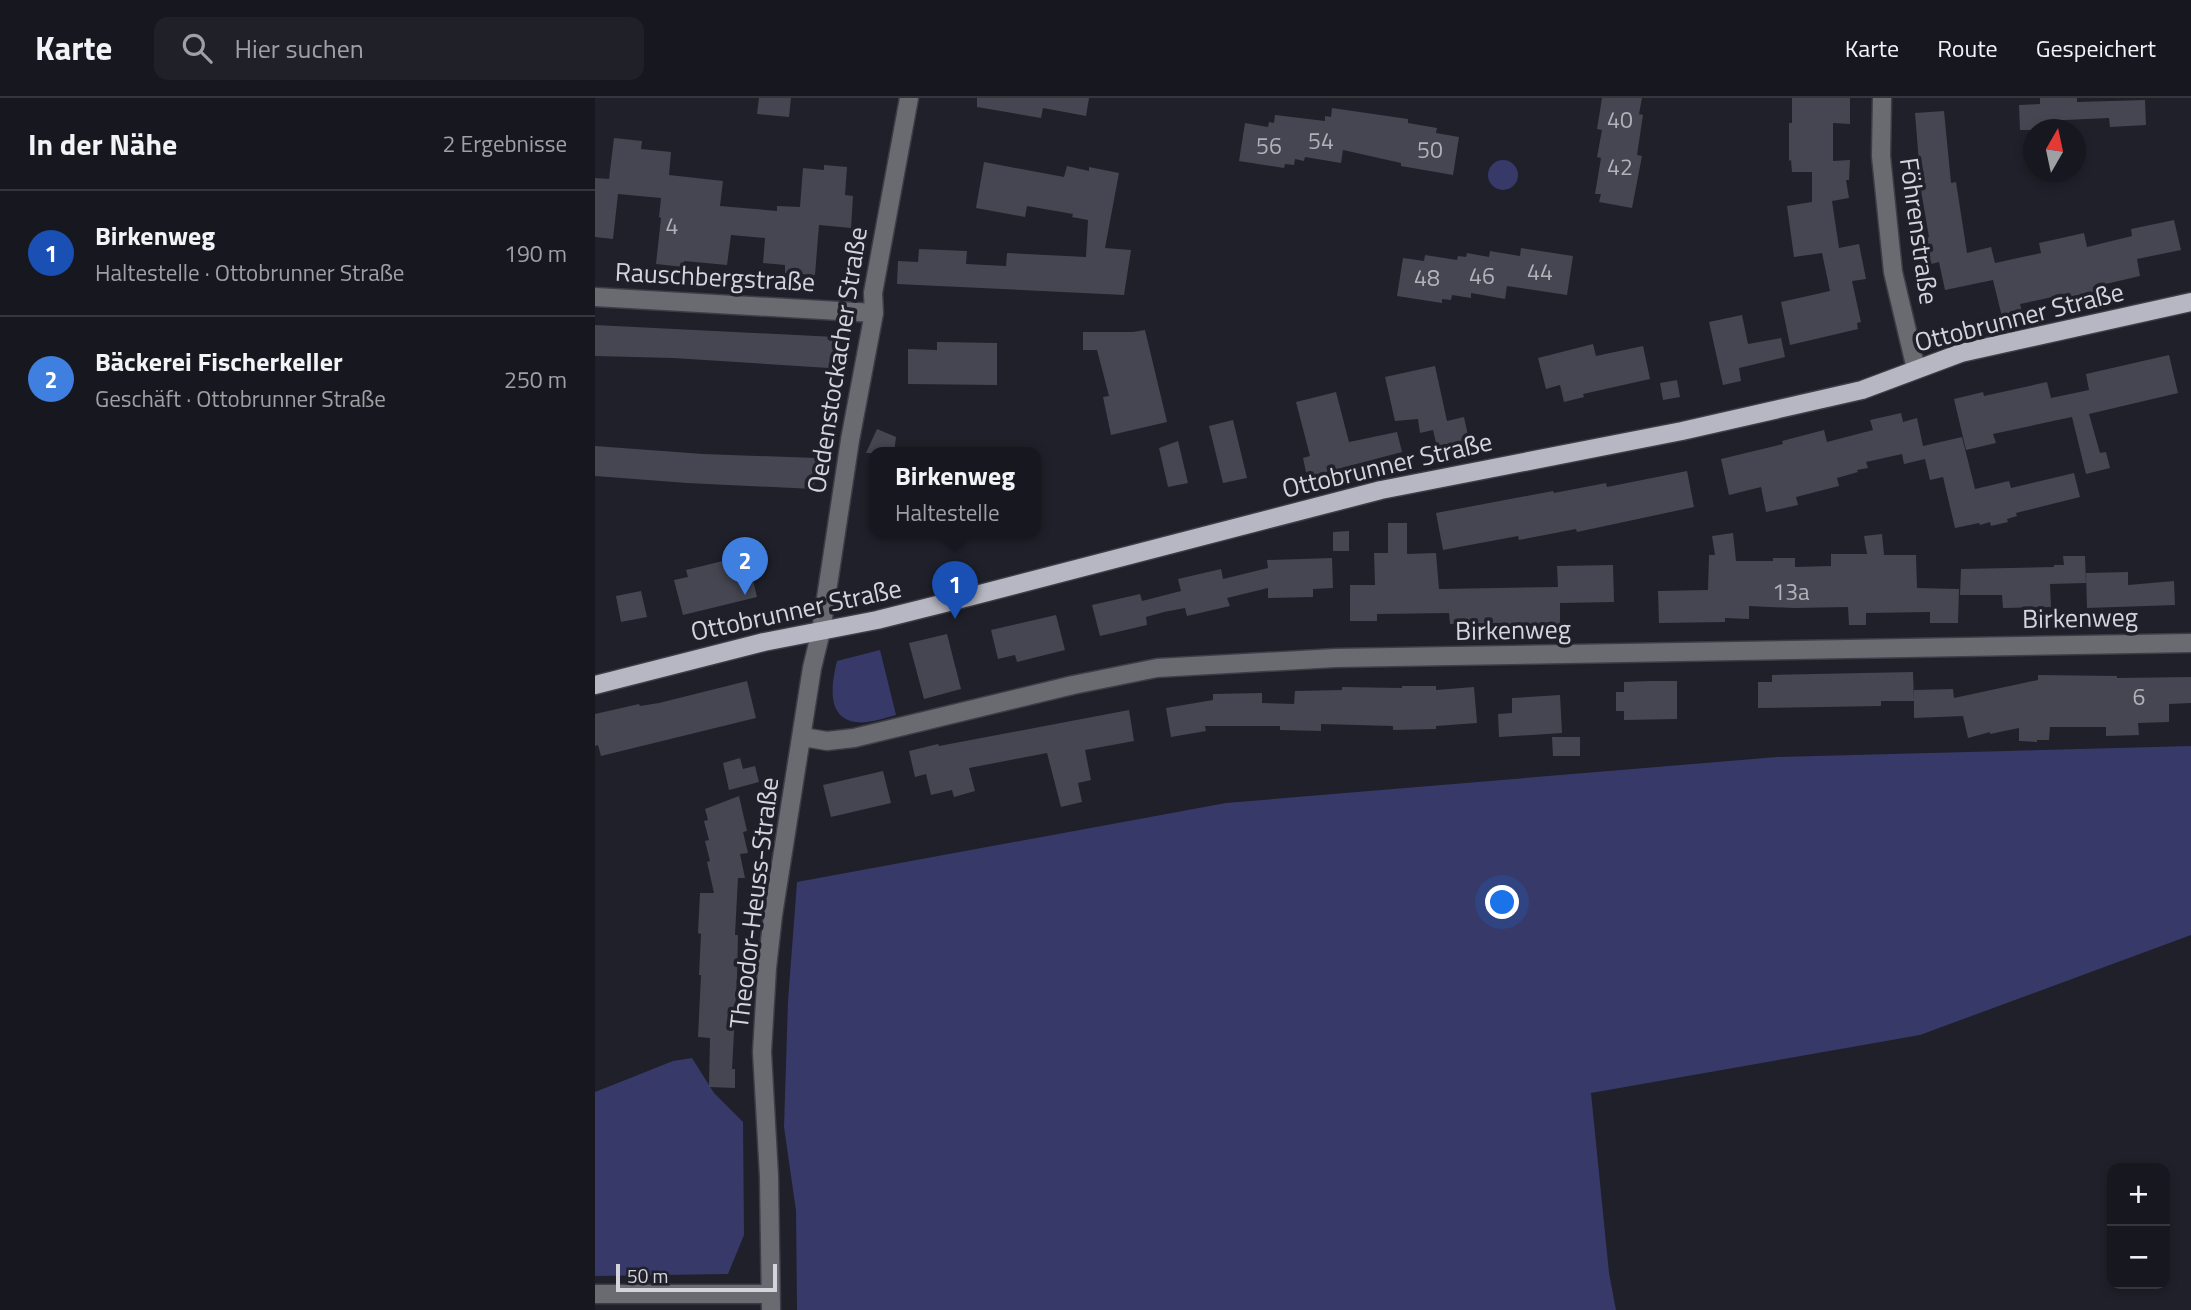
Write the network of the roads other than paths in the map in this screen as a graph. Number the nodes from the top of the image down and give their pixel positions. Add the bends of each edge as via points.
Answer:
1 (909, 98) edge
2 (1882, 98) edge
3 (595, 296) edge
4 (2191, 302) edge
5 (874, 313) junction
6 (1916, 369) junction
7 (821, 631) junction
8 (2191, 643) edge
9 (595, 685) edge
10 (803, 737) junction
11 (595, 1294) edge
12 (770, 1302) edge

1 - 5 street, Oedenstockacher Straße via 873,293
2 - 6 street, Föhrenstraße via 1881,156 1893,272
3 - 5 street, Rauschbergstraße
4 - 6 main road, Ottobrunner Straße via 1961,353
5 - 7 street, Oedenstockacher Straße
6 - 7 main road, Ottobrunner Straße via 1862,390 1682,431 1381,489 927,608
7 - 9 main road, Ottobrunner Straße
7 - 10 street, Theodor-Heuss-Straße
8 - 10 street, Birkenweg via 1237,663 1145,671 1073,685 854,738 827,741
10 - 12 street, Theodor-Heuss-Straße via 773,915 762,1052
11 - 12 street

